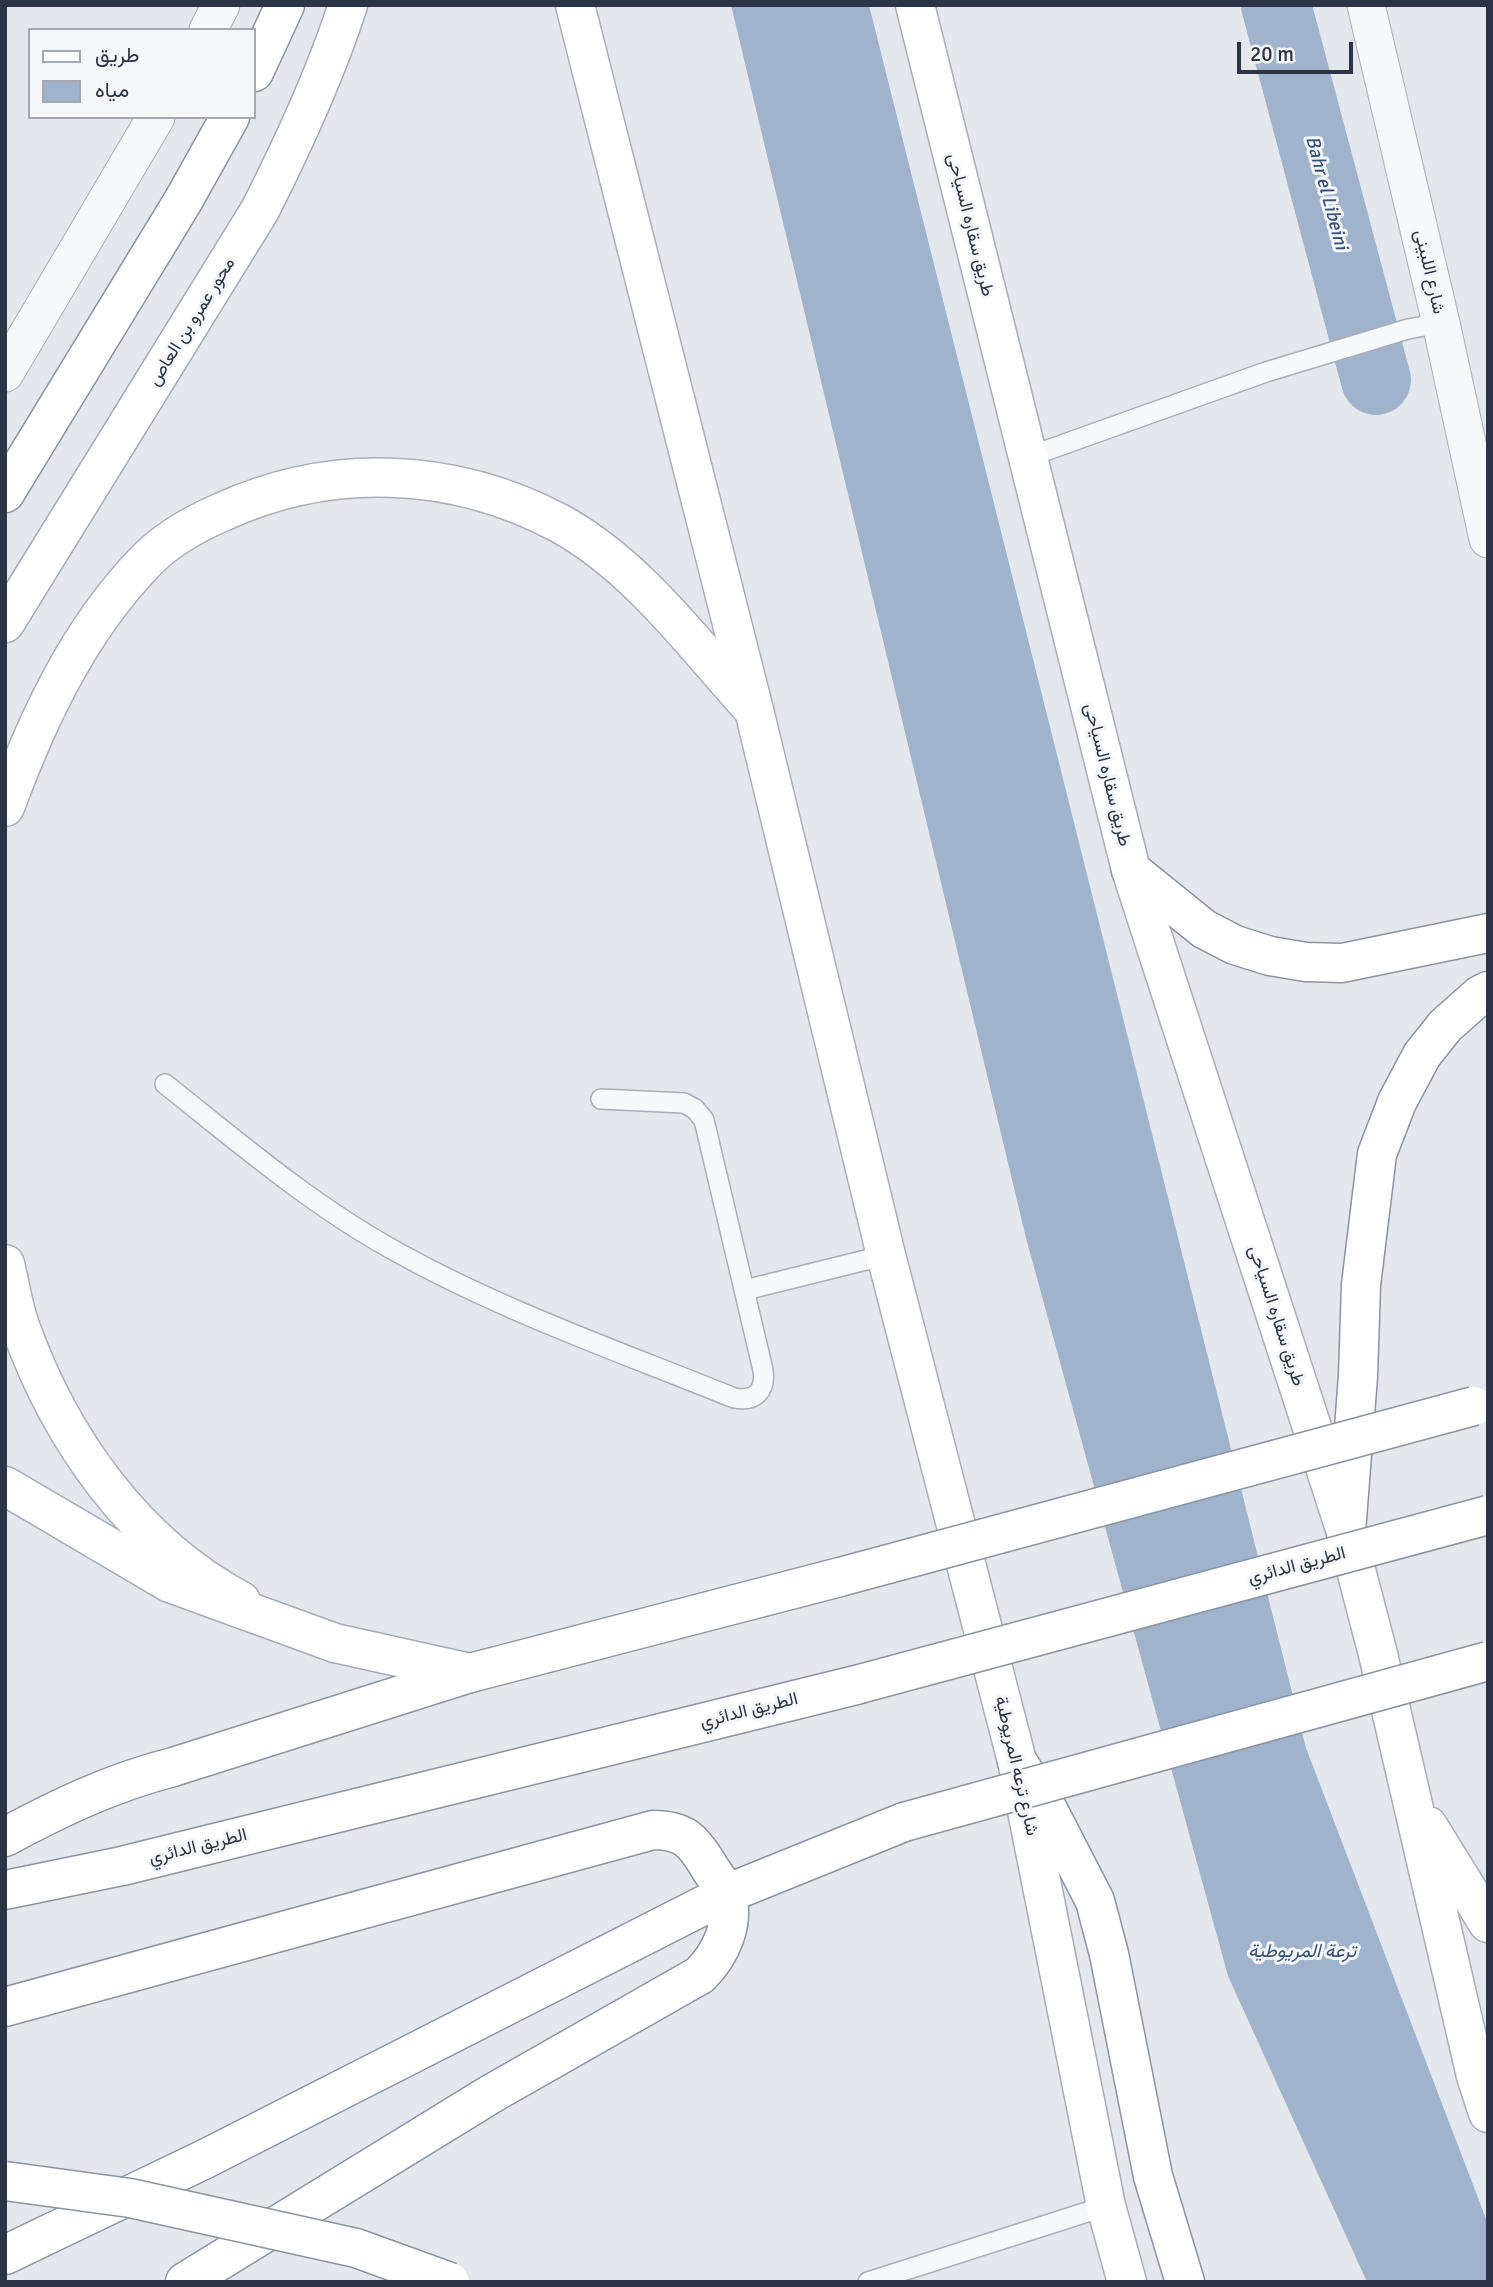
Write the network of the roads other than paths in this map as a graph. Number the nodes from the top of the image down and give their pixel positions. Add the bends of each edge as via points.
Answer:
1 (221, 5) edge
2 (285, 5) edge
3 (348, 5) edge
4 (575, 5) edge
5 (915, 5) edge
6 (1366, 5) edge
7 (209, 28) edge
8 (256, 68) edge
9 (155, 119) edge
10 (229, 119) edge
11 (1425, 326) junction
12 (5, 373) edge
13 (1028, 457) junction
14 (5, 493) edge
15 (1488, 539) edge
16 (5, 623) edge
17 (754, 710) junction
18 (5, 807) edge
19 (1131, 870) junction
20 (1488, 933) edge
21 (1488, 991) edge
22 (165, 1084) dead end
23 (601, 1099) dead end
24 (886, 1255) junction
25 (5, 1264) edge
26 (744, 1290) junction
27 (1481, 1404) edge
28 (5, 1486) edge
29 (1488, 1515) edge
30 (1346, 1532) junction
31 (280, 1621) junction
32 (1488, 1661) edge
33 (470, 1673) junction
34 (1017, 1761) junction
35 (1412, 1800) junction
36 (5, 1837) edge
37 (5, 1890) edge
38 (726, 1894) junction
39 (1488, 1923) edge
40 (5, 2007) edge
41 (1488, 2113) edge
42 (5, 2180) edge
43 (1105, 2206) junction
44 (5, 2255) edge
45 (185, 2282) edge
46 (450, 2282) edge
47 (868, 2282) edge
48 (1128, 2282) edge
49 (1185, 2282) edge

1 - 7 street
2 - 8 main road
3 - 16 main road, محور عمرو بن العاص via 322,79 260,210
4 - 17 main road
5 - 13 main road, طريق سقاره السياحى
6 - 11 street, شارع اللبينى
9 - 12 street
10 - 14 main road
11 - 13 lane via 1266,372
11 - 15 street, شارع اللبينى
13 - 19 main road, طريق سقاره السياحى
17 - 18 main road via 659,604 613,560 560,524 502,498 440,482 377,476 314,482 252,498 194,524 144,562 70,663 29,744
17 - 24 main road
19 - 20 main road via 1204,929 1235,945 1282,958 1342,963
19 - 30 main road, طريق سقاره السياحى
21 - 30 main road via 1445,1026 1422,1055 1377,1154 1361,1285
22 - 26 lane via 300,1191 431,1271 745,1400 762,1390 765,1380
23 - 26 lane via 684,1102 704,1120
24 - 26 lane
24 - 34 main road, شارع ترعه المريوطية
25 - 31 main road via 19,1323 43,1384 75,1441 114,1493 144,1530 180,1561
27 - 33 main road, bridge
28 - 31 main road via 170,1583
29 - 37 main road, الطريق الدائري, bridge via 856,1685 122,1866
30 - 35 main road
31 - 33 main road via 335,1643
32 - 38 main road, bridge via 904,1822
33 - 36 main road via 136,1776 62,1806
34 - 43 main road, شارع ترعه المريوطية
34 - 49 main road via 1095,1901 1153,2176
35 - 39 main road
35 - 41 main road
38 - 40 main road via 686,1837 670,1830 653,1830
38 - 44 main road via 205,2159
38 - 45 main road via 727,1930 722,1947 700,1975 491,2094
42 - 46 main road, bridge via 130,2198 356,2248
43 - 47 lane
43 - 48 main road, شارع ترعه المريوطية

